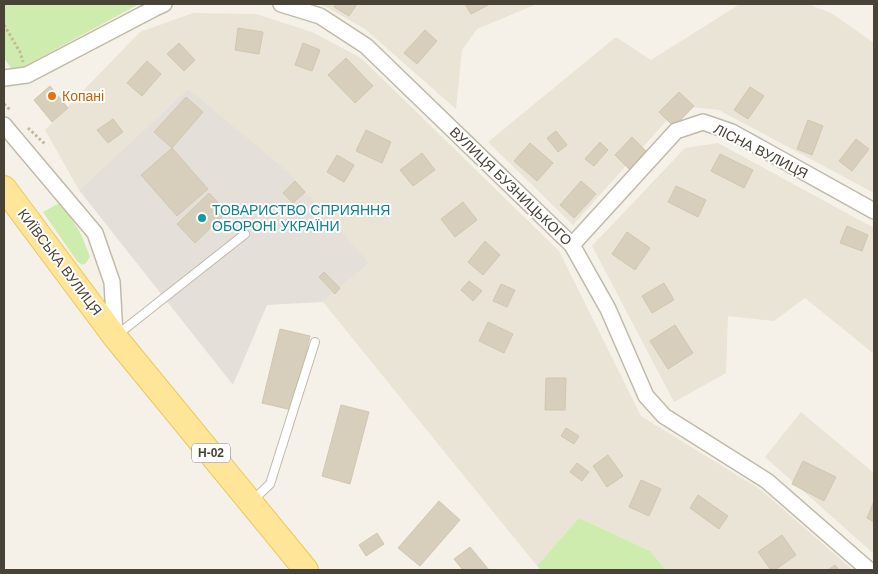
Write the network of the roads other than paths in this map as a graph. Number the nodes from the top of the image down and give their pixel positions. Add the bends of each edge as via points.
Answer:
1 (164, 4) edge
2 (281, 4) edge
3 (4, 78) edge
4 (4, 124) edge
5 (4, 188) edge
6 (874, 211) edge
7 (245, 234) dead end
8 (572, 245) junction
9 (115, 337) junction
10 (315, 342) dead end
11 (251, 502) junction
12 (306, 570) edge
13 (869, 570) edge

1 - 3 street via 27,75
2 - 8 street, ВУЛИЦЯ БУЗНИЦЬКОГО via 320,16 366,46
4 - 9 street via 95,233 112,282
5 - 9 main road, КИЇВСЬКА ВУЛИЦЯ / Н-02
6 - 8 street, ЛІСНА ВУЛИЦЯ via 732,132 703,122 676,131
7 - 9 lane
8 - 13 street, ВУЛИЦЯ БУЗНИЦЬКОГО via 608,310 646,396 664,416 767,481
9 - 11 main road, Н-02
10 - 11 lane via 270,484
11 - 12 main road, Н-02

